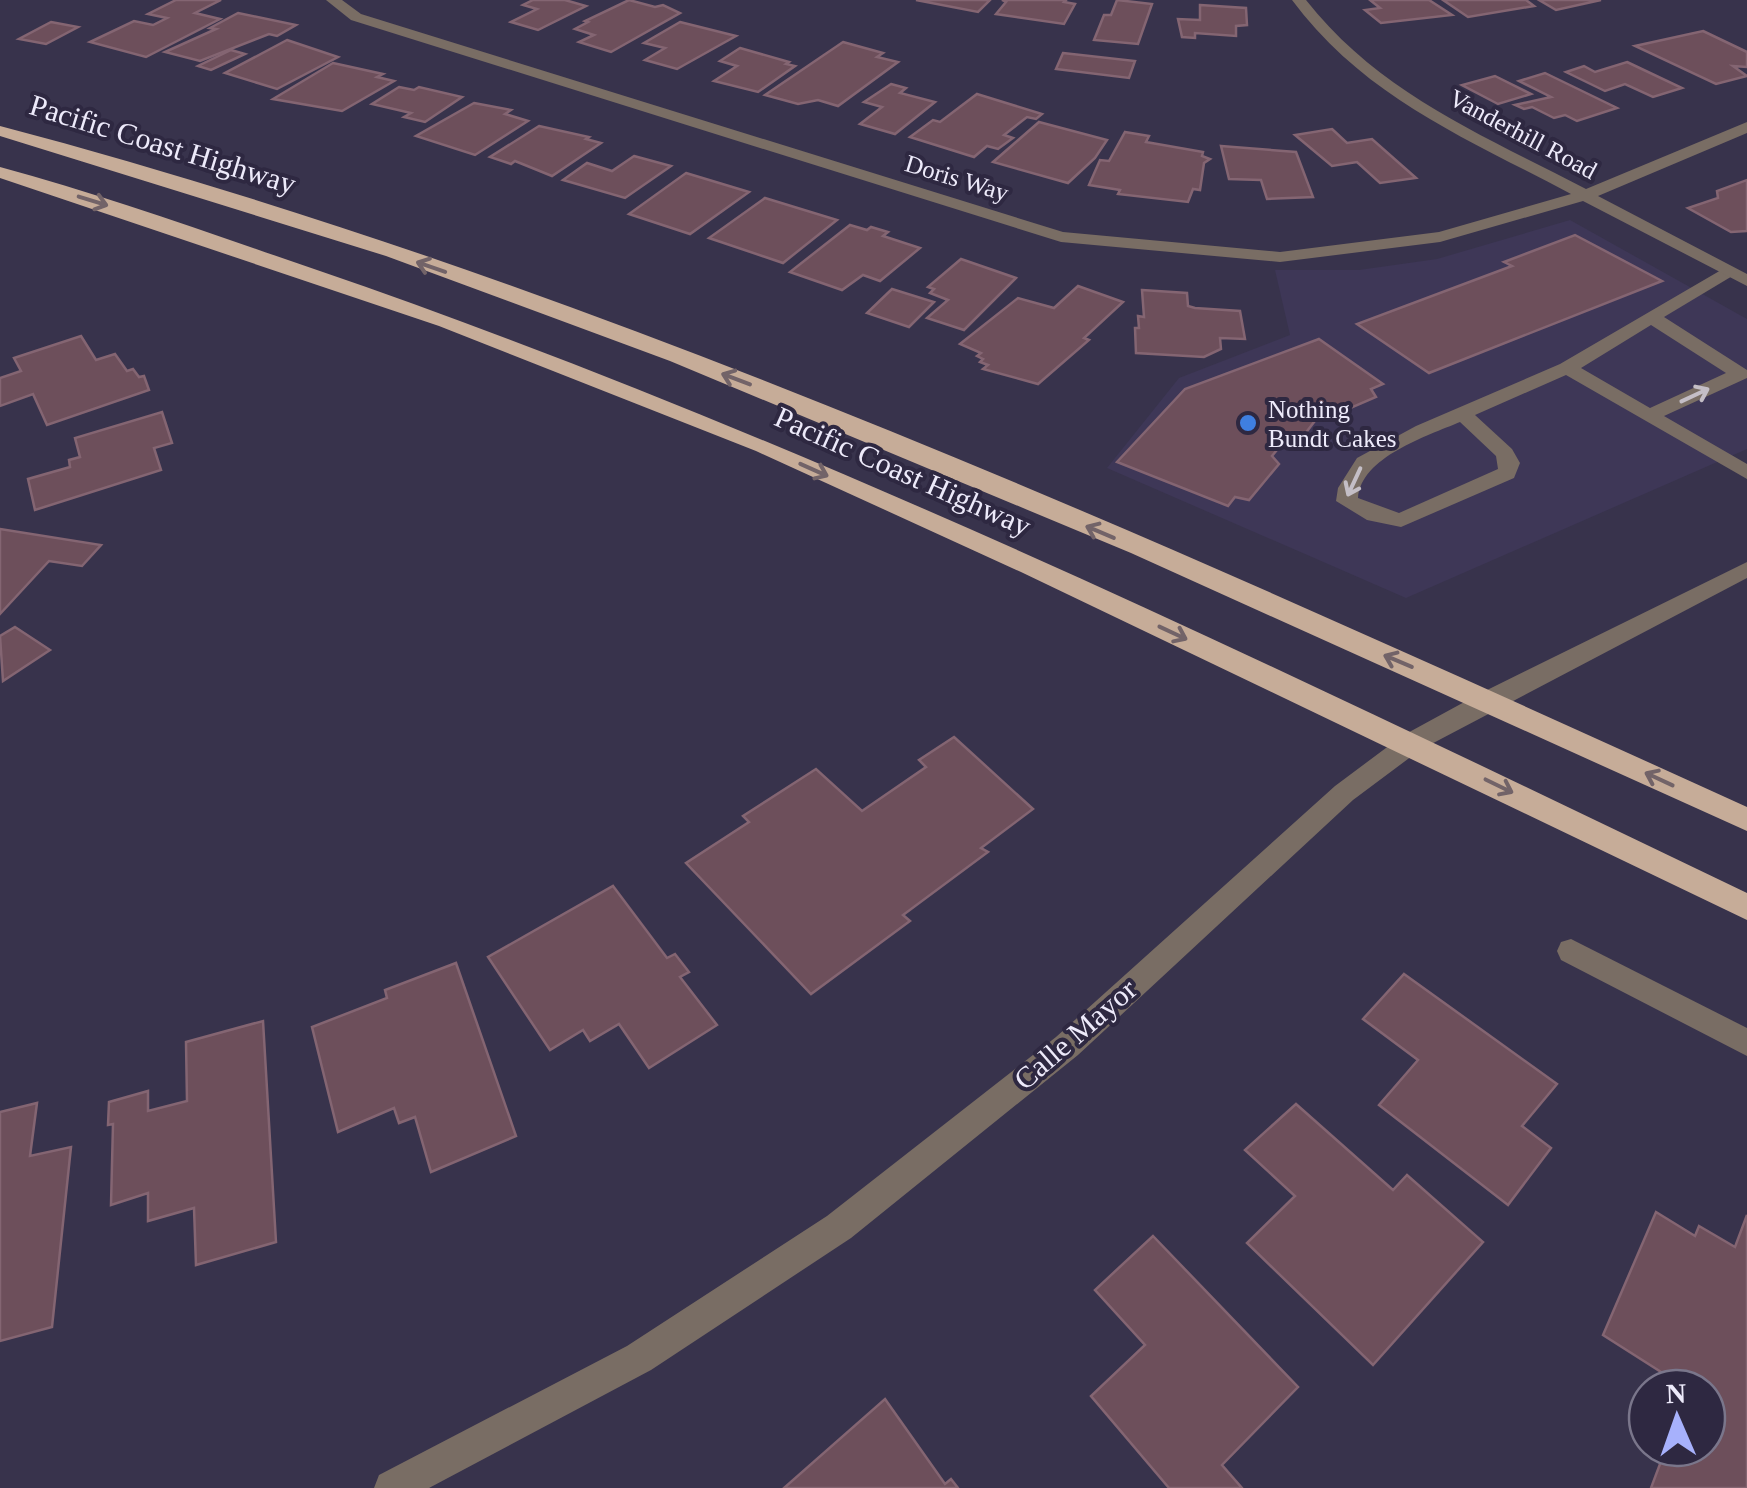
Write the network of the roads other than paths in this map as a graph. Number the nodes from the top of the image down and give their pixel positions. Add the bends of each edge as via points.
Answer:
1 (333, 0) edge
2 (1299, 0) edge
3 (1747, 128) edge
4 (0, 131) edge
5 (0, 172) edge
6 (1586, 195) junction
7 (1728, 271) junction
8 (1747, 281) edge
9 (1650, 318) junction
10 (1566, 368) junction
11 (1462, 413) junction
12 (1650, 416) junction
13 (1747, 472) edge
14 (1747, 568) edge
15 (1488, 700) junction
16 (1412, 743) junction
17 (1747, 820) edge
18 (1747, 907) edge
19 (1571, 951) dead end
20 (1747, 1043) edge
21 (407, 1485) edge

1 - 6 street, Doris Way via 356,17 1061,236 1280,257 1440,236
2 - 6 street, Vanderhill Road via 1328,37 1398,96
3 - 6 street, Doris Way
15 -> 4 highway, Pacific Coast Highway via 758,388 273,213
5 -> 16 highway, Pacific Coast Highway via 225,242 712,425
6 - 7 street, Vanderhill Road
7 - 8 street, Vanderhill Road
7 - 9 street
9 - 10 street
12 -> 9 street via 1740,374
10 - 11 street
10 - 12 street
11 -> 11 street via 1364,463 1347,501 1401,520 1507,472 1506,453
12 - 13 street
14 - 15 street, Calle Mayor
15 - 16 street, Calle Mayor
17 -> 15 highway, Pacific Coast Highway
16 -> 18 highway, Pacific Coast Highway
16 - 21 street, Calle Mayor via 1344,793 1066,1046 839,1226 639,1358
19 - 20 street

